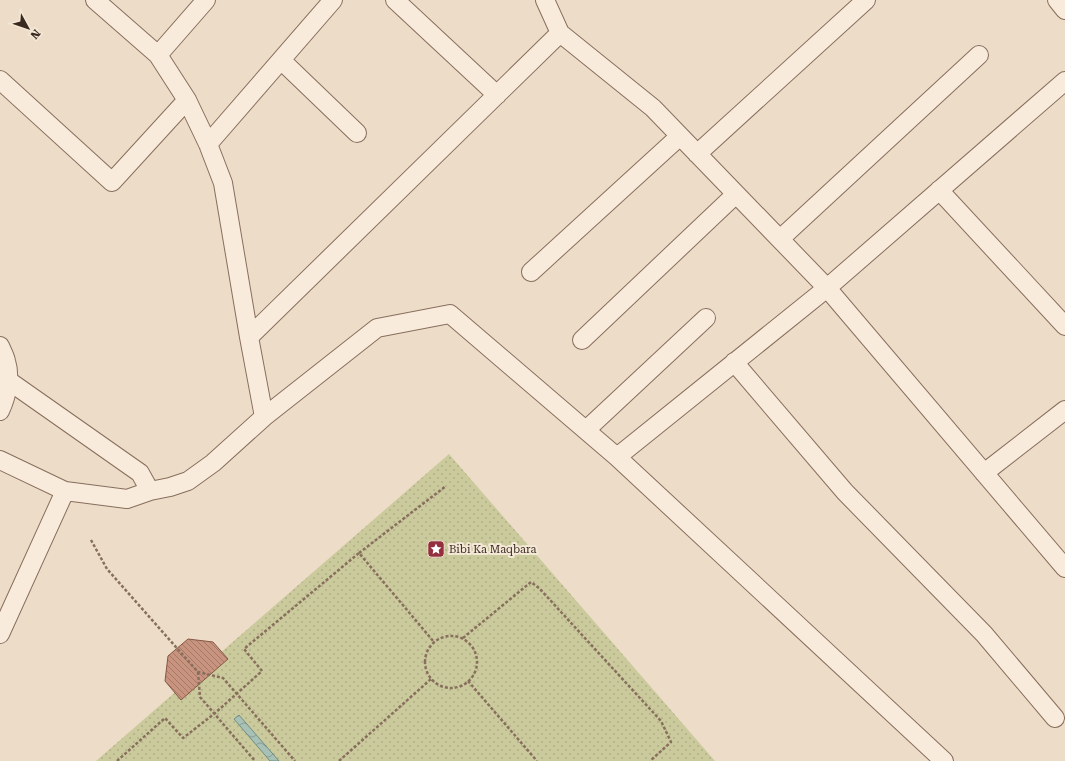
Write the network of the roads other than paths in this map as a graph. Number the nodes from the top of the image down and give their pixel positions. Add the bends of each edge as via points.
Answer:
1 (96, 0) edge
2 (206, 0) edge
3 (333, 0) edge
4 (395, 0) edge
5 (545, 0) edge
6 (866, 0) edge
7 (1057, 0) edge
8 (1065, 10) edge
9 (560, 33) junction
10 (158, 55) junction
11 (979, 55) dead end
12 (281, 60) junction
13 (0, 80) edge
14 (1065, 81) edge
15 (497, 95) junction
16 (187, 100) junction
17 (357, 133) dead end
18 (680, 136) junction
19 (208, 144) junction
20 (697, 154) junction
21 (939, 190) junction
22 (736, 194) junction
23 (780, 239) junction
24 (531, 272) dead end
25 (827, 288) junction
26 (706, 318) dead end
27 (1065, 326) edge
28 (249, 337) junction
29 (582, 340) dead end
30 (0, 346) edge
31 (734, 362) junction
32 (9, 380) junction
33 (1065, 410) edge
34 (0, 411) edge
35 (264, 418) junction
36 (586, 430) junction
37 (617, 457) junction
38 (0, 460) edge
39 (984, 473) junction
40 (65, 491) junction
41 (150, 491) junction
42 (1065, 568) edge
43 (0, 634) edge
44 (1055, 718) dead end
45 (944, 761) edge

1 - 10 street
2 - 10 street
3 - 12 street
4 - 15 street
5 - 9 street
6 - 20 street
7 - 8 street
9 - 15 street
9 - 18 street via 653,108
10 - 16 street
11 - 23 street
12 - 17 street
12 - 19 street
13 - 16 street via 112,182
14 - 21 street
15 - 28 street
16 - 19 street
18 - 20 street
18 - 24 street
19 - 28 street via 222,183
20 - 22 street
21 - 25 street
21 - 27 street
22 - 23 street
22 - 29 street
23 - 25 street
25 - 31 street
25 - 39 street
26 - 36 street
28 - 35 street
30 - 32 street via 7,362
31 - 37 street
31 - 44 street via 845,492 984,634
32 - 34 street
32 - 41 street via 140,473
33 - 39 street
35 - 36 street via 377,328 450,314
35 - 41 street via 213,463 188,481
36 - 37 street
37 - 45 street
38 - 40 street
39 - 42 street
40 - 41 street via 127,499
40 - 43 street

